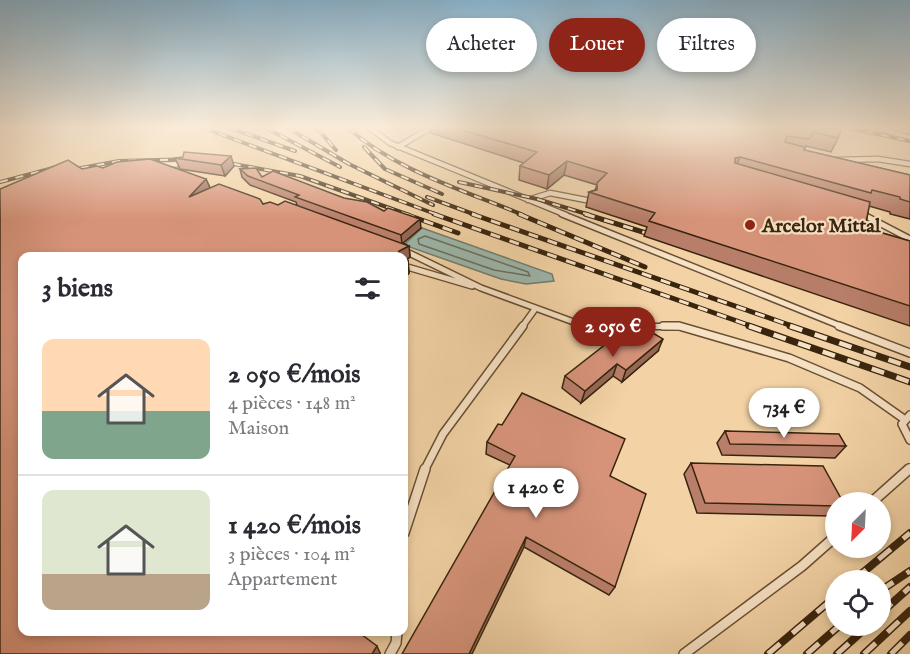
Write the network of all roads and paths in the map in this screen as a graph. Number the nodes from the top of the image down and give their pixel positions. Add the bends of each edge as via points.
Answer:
1 (427, 159) edge
2 (826, 160) edge
3 (149, 164) edge
4 (184, 164) edge
5 (910, 164) edge
6 (156, 165) junction
7 (177, 173) edge
8 (528, 200) junction
9 (591, 201) edge
10 (852, 209) edge
11 (910, 239) edge
12 (393, 246) edge
13 (408, 267) edge
14 (481, 288) junction
15 (535, 309) junction
16 (910, 353) edge
17 (907, 417) edge
18 (910, 440) edge
19 (910, 468) edge
20 (883, 492) edge
21 (408, 521) edge
22 (825, 546) edge
23 (397, 636) edge
24 (390, 654) edge
25 (684, 654) edge

1 - 8 lane
2 - 5 lane via 878,159
3 - 6 lane
4 - 6 lane
6 - 7 lane
8 - 9 lane via 536,194 555,193
8 - 16 lane
10 - 11 lane
12 - 14 lane
13 - 14 lane
14 - 15 lane
15 - 17 lane via 582,325 680,326 789,358 860,388
15 - 21 lane via 443,434 427,462
17 - 18 lane via 904,432
19 - 20 lane
22 - 25 lane
23 - 24 lane

